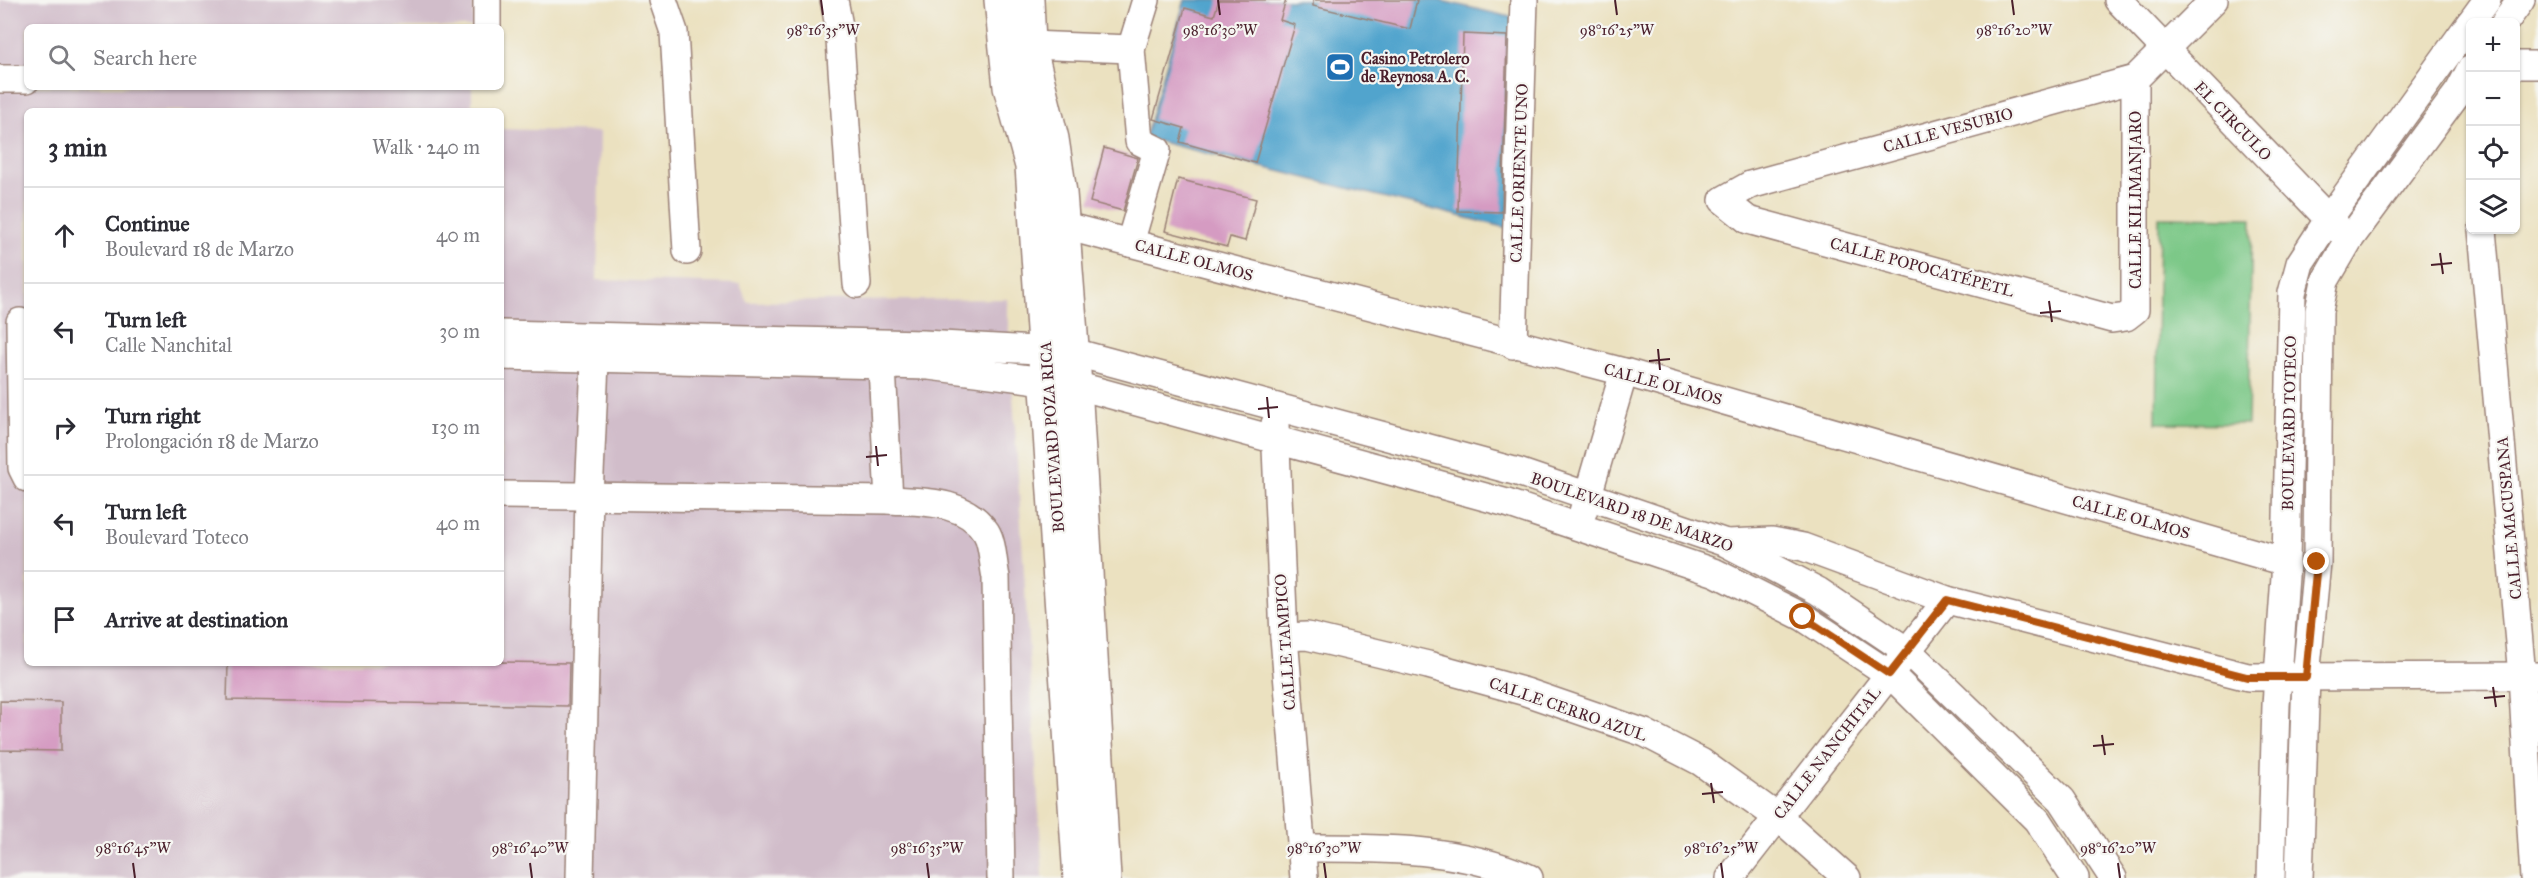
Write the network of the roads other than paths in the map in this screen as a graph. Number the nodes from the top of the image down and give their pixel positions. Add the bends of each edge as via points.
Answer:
1 (487, 0) edge
2 (663, 0) edge
3 (834, 0) edge
4 (1001, 0) edge
5 (1027, 0) edge
6 (1146, 0) edge
7 (1524, 0) edge
8 (2118, 0) edge
9 (2214, 0) edge
10 (2487, 0) edge
11 (2521, 0) edge
12 (2474, 18) edge
13 (2508, 18) edge
14 (487, 24) edge
15 (2466, 33) edge
16 (1029, 45) junction
17 (1131, 49) junction
18 (2164, 49) junction
19 (2451, 63) edge
20 (2520, 64) edge
21 (2538, 65) edge
22 (0, 79) edge
23 (24, 79) edge
24 (2135, 79) junction
25 (2466, 89) edge
26 (2466, 92) edge
27 (1723, 200) joint
28 (2328, 220) junction
29 (1049, 225) junction
30 (2482, 234) edge
31 (2349, 240) junction
32 (1130, 243) junction
33 (687, 251) dead end
34 (857, 284) dead end
35 (2126, 317) joint
36 (16, 334) edge
37 (504, 334) edge
38 (1513, 345) junction
39 (595, 347) junction
40 (881, 354) junction
41 (504, 356) edge
42 (1060, 368) junction
43 (1624, 372) junction
44 (1275, 406) junction
45 (1275, 440) junction
46 (24, 472) edge
47 (504, 495) edge
48 (589, 496) junction
49 (1589, 496) junction
50 (889, 500) junction
51 (1578, 526) junction
52 (1726, 543) junction
53 (2286, 562) junction
54 (1947, 600) junction
55 (1284, 637) junction
56 (1907, 651) junction
57 (1889, 674) junction
58 (2530, 676) edge
59 (2306, 677) junction
60 (2279, 678) junction
61 (1777, 817) junction
62 (1300, 848) junction
63 (580, 878) edge
64 (1000, 878) edge
65 (1080, 878) edge
66 (1104, 878) edge
67 (1304, 878) edge
68 (1529, 878) edge
69 (1730, 878) edge
70 (1848, 878) edge
71 (2075, 878) edge
72 (2113, 878) edge
73 (2271, 878) edge
74 (2299, 878) edge
75 (2534, 878) edge

1 - 14 street
2 - 33 street via 674,32
3 - 34 street
4 - 29 main road, BOULEVARD POZA RICA via 1010,87
5 - 16 main road, BOULEVARD POZA RICA
6 - 17 street
7 - 38 street, CALLE ORIENTE UNO
8 - 18 street, EL CIRCULO
9 - 18 street
10 - 12 street, BOULEVARD TOTECO
11 - 13 street
15 - 19 street, BOULEVARD TOTECO
16 - 17 street
16 - 29 main road, BOULEVARD POZA RICA via 1056,160
17 - 32 street via 1139,141 1157,150
18 - 24 street
18 - 28 street, EL CIRCULO
19 - 25 street
19 - 28 street, BOULEVARD TOTECO
20 - 21 street
22 - 23 street
24 - 27 street, CALLE VESUBIO via 1750,185
24 - 35 street, CALLE KILIMANJARO via 2135,310
26 - 31 street, BOULEVARD TOTECO
27 - 35 street, CALLE POPOCATÉPETL via 1748,219 2112,319
28 - 31 street, EL CIRCULO
28 - 53 street, BOULEVARD TOTECO via 2300,263 2292,293
29 - 32 street, CALLE OLMOS
29 - 42 main road, BOULEVARD POZA RICA
30 - 58 street, CALLE MACUSPANA
31 - 59 street, BOULEVARD TOTECO via 2325,281 2319,312 2317,562
32 - 38 street, CALLE OLMOS
36 - 46 street
37 - 39 street
38 - 43 street, CALLE OLMOS
39 - 40 street
39 - 41 street
39 - 48 street
40 - 42 street
40 - 50 street
42 - 44 street, BOULEVARD 18 DE MARZO
42 - 45 street, BOULEVARD 18 DE MARZO
42 - 65 main road, BOULEVARD POZA RICA
42 - 66 main road, BOULEVARD POZA RICA
43 - 49 street
43 - 53 street, CALLE OLMOS
44 - 45 street, CALLE TAMPICO
44 - 49 street, BOULEVARD 18 DE MARZO via 1518,472
45 - 51 street, BOULEVARD 18 DE MARZO via 1508,503
45 - 55 street, CALLE TAMPICO
47 - 48 street
48 - 50 street
48 - 63 street
49 - 51 street
49 - 52 street, BOULEVARD 18 DE MARZO
50 - 64 street via 939,503 966,512 987,533 996,578
51 - 57 street, BOULEVARD 18 DE MARZO via 1716,573 1803,617
52 - 54 street via 1772,541 1803,547
52 - 56 street, BOULEVARD 18 DE MARZO via 1818,591
53 - 60 street, BOULEVARD TOTECO
54 - 56 street, CALLE NANCHITAL
54 - 60 street via 2247,677
55 - 61 street, CALLE CERRO AZUL via 1307,636 1428,665 1526,692 1645,733 1701,762
55 - 62 street, CALLE TAMPICO
56 - 57 street, CALLE NANCHITAL
56 - 72 street, BOULEVARD 18 DE MARZO via 2062,800
57 - 61 street, CALLE NANCHITAL
57 - 71 street, BOULEVARD 18 DE MARZO via 2037,820
58 - 59 street
58 - 75 street, CALLE MACUSPANA
59 - 60 street
59 - 74 street, BOULEVARD TOTECO
60 - 73 street, BOULEVARD TOTECO
61 - 69 street, CALLE NANCHITAL
61 - 70 street, CALLE CERRO AZUL
62 - 67 street, CALLE TAMPICO
62 - 68 street via 1445,853 1493,864

